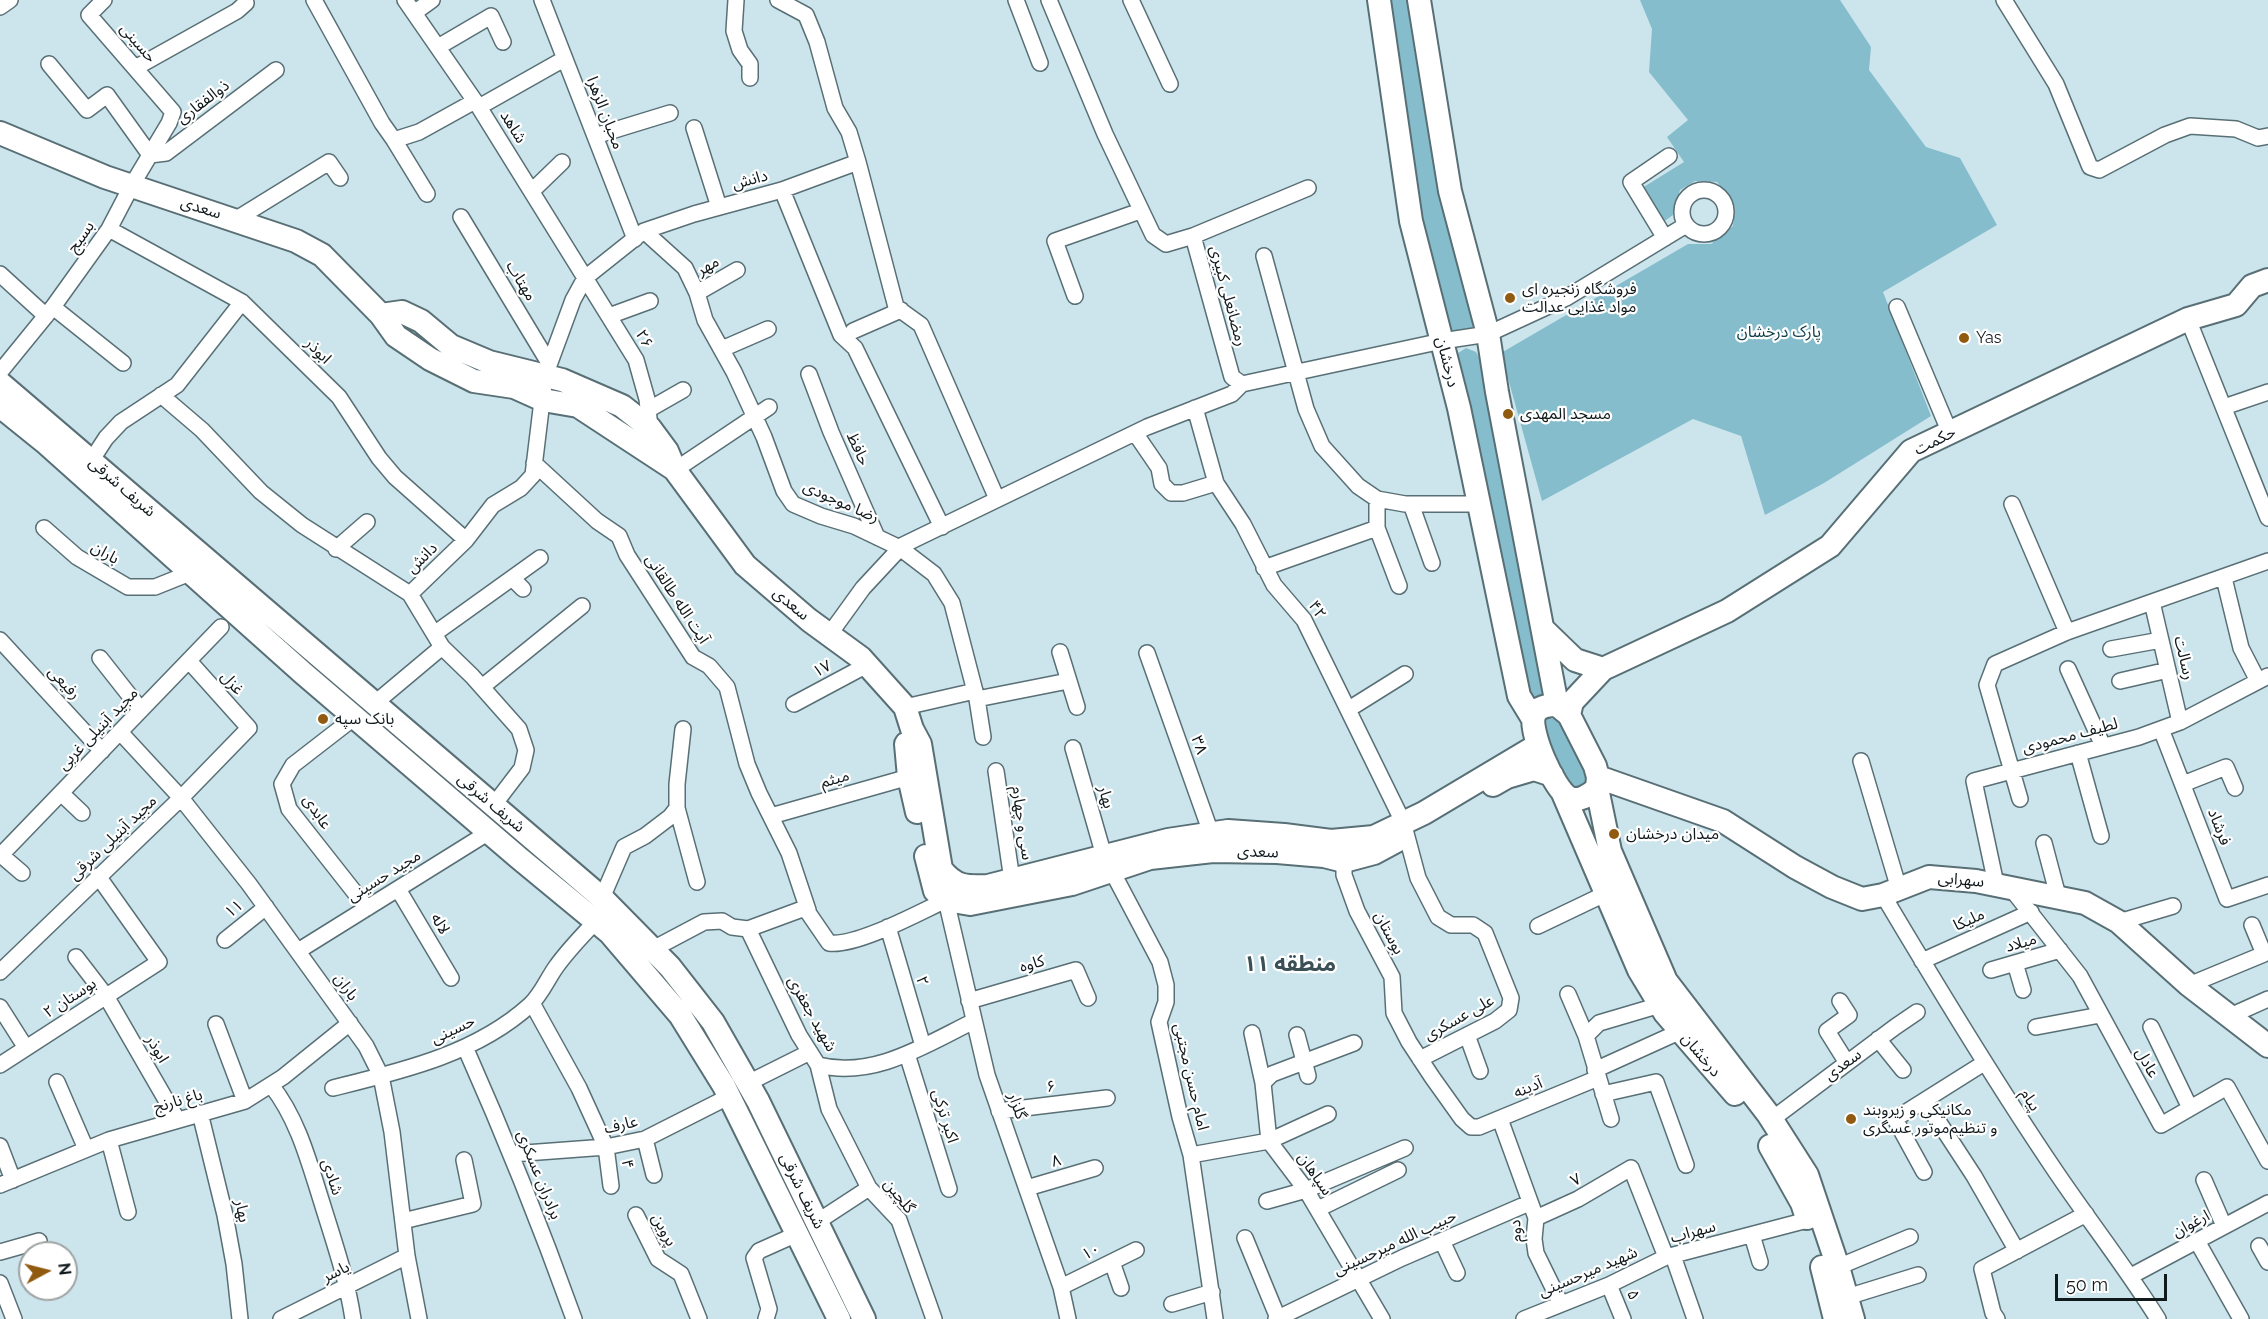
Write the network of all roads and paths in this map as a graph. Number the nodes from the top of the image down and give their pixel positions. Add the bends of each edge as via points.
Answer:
1 (10, 0) edge
2 (104, 0) edge
3 (245, 0) edge
4 (314, 0) edge
5 (405, 0) edge
6 (432, 0) edge
7 (542, 0) edge
8 (736, 0) edge
9 (783, 0) edge
10 (1016, 0) edge
11 (1049, 0) edge
12 (1131, 0) edge
13 (1379, 0) edge
14 (1419, 0) edge
15 (2004, 0) edge
16 (0, 7) edge
17 (414, 13) junction
18 (503, 42) dead end
19 (438, 47) junction
20 (564, 59) junction
21 (1040, 63) dead end
22 (49, 64) dead end
23 (135, 69) junction
24 (276, 70) dead end
25 (750, 78) dead end
26 (1170, 84) dead end
27 (477, 104) junction
28 (173, 112) joint
29 (670, 113) dead end
30 (694, 128) dead end
31 (0, 133) edge
32 (595, 136) junction
33 (2263, 137) edge
34 (394, 140) junction
35 (150, 155) junction
36 (1670, 156) dead end
37 (562, 162) dead end
38 (858, 162) junction
39 (340, 178) dead end
40 (132, 186) junction
41 (1308, 188) dead end
42 (782, 190) junction
43 (532, 191) junction
44 (427, 194) dead end
45 (719, 207) junction
46 (1140, 211) junction
47 (461, 217) dead end
48 (235, 220) junction
49 (1686, 225) dead end
50 (109, 229) junction
51 (639, 235) junction
52 (1193, 236) junction
53 (1665, 238) junction
54 (1264, 256) dead end
55 (737, 270) dead end
56 (0, 274) edge
57 (585, 278) junction
58 (2268, 280) edge
59 (697, 293) junction
60 (1075, 296) dead end
61 (650, 301) dead end
62 (242, 302) junction
63 (1897, 307) dead end
64 (901, 310) junction
65 (49, 311) junction
66 (381, 315) junction
67 (609, 316) junction
68 (2188, 319) junction
69 (768, 329) dead end
70 (853, 331) dead end
71 (1488, 334) junction
72 (1442, 341) junction
73 (722, 349) junction
74 (123, 363) dead end
75 (547, 370) junction
76 (0, 372) edge
77 (1297, 372) junction
78 (809, 374) dead end
79 (0, 383) edge
80 (1242, 384) junction
81 (683, 390) dead end
82 (2268, 392) edge
83 (161, 395) junction
84 (543, 400) junction
85 (0, 406) edge
86 (769, 407) dead end
87 (2224, 407) junction
88 (1195, 408) junction
89 (754, 416) junction
90 (649, 419) junction
91 (1134, 433) junction
92 (1950, 433) junction
93 (91, 461) junction
94 (534, 464) junction
95 (675, 470) junction
96 (1216, 483) junction
97 (997, 499) junction
98 (1377, 499) junction
99 (1411, 504) junction
100 (1479, 504) junction
101 (2012, 504) dead end
102 (2268, 518) edge
103 (367, 522) dead end
104 (942, 527) junction
105 (44, 528) dead end
106 (1377, 528) junction
107 (877, 537) junction
108 (466, 540) junction
109 (900, 548) junction
110 (336, 549) junction
111 (540, 558) dead end
112 (2268, 561) edge
113 (1432, 563) dead end
114 (1264, 568) junction
115 (190, 573) junction
116 (2224, 578) junction
117 (1399, 586) dead end
118 (410, 594) junction
119 (2152, 602) junction
120 (582, 606) dead end
121 (221, 627) dead end
122 (1544, 630) junction
123 (2067, 632) junction
124 (829, 635) junction
125 (0, 640) edge
126 (438, 640) junction
127 (2161, 640) junction
128 (2111, 649) dead end
129 (1060, 652) dead end
130 (1147, 653) dead end
131 (100, 658) dead end
132 (189, 661) junction
133 (867, 665) junction
134 (1603, 669) junction
135 (2068, 669) dead end
136 (2168, 670) junction
137 (322, 674) junction
138 (1405, 674) dead end
139 (2263, 678) edge
140 (1068, 681) junction
141 (2120, 681) dead end
142 (482, 687) junction
143 (976, 695) junction
144 (374, 704) junction
145 (794, 704) dead end
146 (905, 707) junction
147 (1077, 707) dead end
148 (1349, 709) junction
149 (141, 710) junction
150 (1563, 710) junction
151 (355, 717) junction
152 (1533, 719) junction
153 (2180, 722) junction
154 (249, 728) joint
155 (683, 729) dead end
156 (912, 729) junction
157 (2161, 729) junction
158 (120, 732) junction
159 (983, 737) dead end
160 (1538, 745) junction
161 (2103, 746) junction
162 (1073, 748) dead end
163 (102, 751) junction
164 (2078, 753) junction
165 (1861, 761) dead end
166 (2013, 770) junction
167 (996, 771) dead end
168 (909, 777) junction
169 (1557, 783) junction
170 (1597, 783) junction
171 (2183, 784) junction
172 (2235, 788) dead end
173 (61, 793) junction
174 (181, 798) junction
175 (2020, 799) dead end
176 (493, 806) junction
177 (677, 808) junction
178 (81, 813) dead end
179 (771, 816) junction
180 (1406, 829) junction
181 (489, 832) junction
182 (2101, 836) dead end
183 (1212, 842) junction
184 (2044, 843) dead end
185 (1344, 850) junction
186 (0, 856) edge
187 (1107, 864) junction
188 (22, 873) dead end
189 (98, 876) junction
190 (697, 882) dead end
191 (2003, 885) junction
192 (2268, 885) edge
193 (1014, 888) junction
194 (398, 889) junction
195 (949, 890) junction
196 (1891, 892) junction
197 (1607, 893) junction
198 (2058, 896) junction
199 (602, 898) junction
200 (2173, 906) dead end
201 (266, 907) junction
202 (367, 908) junction
203 (808, 910) junction
204 (2031, 912) junction
205 (596, 921) junction
206 (2119, 922) junction
207 (2252, 925) dead end
208 (1538, 926) dead end
209 (888, 927) junction
210 (748, 930) junction
211 (225, 940) dead end
212 (653, 949) junction
213 (2061, 950) junction
214 (298, 951) junction
215 (76, 957) dead end
216 (1922, 961) junction
217 (2015, 963) junction
218 (1991, 970) dead end
219 (0, 972) edge
220 (451, 978) dead end
221 (2189, 985) junction
222 (2023, 990) dead end
223 (1568, 994) dead end
224 (106, 996) junction
225 (1088, 998) dead end
226 (2268, 999) edge
227 (969, 1001) junction
228 (1840, 1001) dead end
229 (532, 1003) junction
230 (1660, 1005) junction
231 (0, 1007) edge
232 (1917, 1012) dead end
233 (2100, 1015) junction
234 (2230, 1017) junction
235 (974, 1021) junction
236 (350, 1023) junction
237 (216, 1024) dead end
238 (2036, 1027) dead end
239 (2151, 1027) dead end
240 (1681, 1031) junction
241 (1252, 1033) dead end
242 (1297, 1035) dead end
243 (1467, 1035) junction
244 (1586, 1036) junction
245 (1878, 1039) junction
246 (1354, 1044) dead end
247 (923, 1046) junction
248 (2268, 1046) edge
249 (465, 1047) junction
250 (26, 1048) junction
251 (907, 1054) junction
252 (814, 1059) junction
253 (1420, 1059) junction
254 (1847, 1063) junction
255 (1984, 1063) junction
256 (0, 1065) edge
257 (1307, 1069) junction
258 (1903, 1070) dead end
259 (1480, 1071) dead end
260 (1597, 1074) junction
261 (381, 1076) junction
262 (57, 1082) dead end
263 (748, 1083) junction
264 (1263, 1083) junction
265 (271, 1085) junction
266 (333, 1089) dead end
267 (1603, 1094) junction
268 (730, 1096) junction
269 (1107, 1098) dead end
270 (245, 1101) junction
271 (1925, 1101) junction
272 (2190, 1108) junction
273 (999, 1111) junction
274 (200, 1113) junction
275 (1328, 1114) dead end
276 (177, 1119) junction
277 (1500, 1119) junction
278 (1611, 1119) dead end
279 (1771, 1120) junction
280 (1471, 1127) joint
281 (645, 1139) junction
282 (109, 1140) junction
283 (1269, 1141) junction
284 (0, 1146) edge
285 (606, 1147) junction
286 (1405, 1148) dead end
287 (86, 1149) junction
288 (512, 1155) junction
289 (1191, 1155) junction
290 (464, 1160) dead end
291 (2268, 1161) edge
292 (1686, 1165) dead end
293 (1095, 1168) dead end
294 (1631, 1168) joint
295 (1398, 1170) dead end
296 (1924, 1172) dead end
297 (654, 1175) dead end
298 (2205, 1180) dead end
299 (7, 1183) edge
300 (611, 1186) dead end
301 (869, 1188) junction
302 (1027, 1188) junction
303 (950, 1189) dead end
304 (1306, 1190) junction
305 (1267, 1202) dead end
306 (2268, 1203) edge
307 (1317, 1209) junction
308 (1533, 1210) junction
309 (128, 1212) dead end
310 (2086, 1214) junction
311 (636, 1215) dead end
312 (1814, 1218) junction
313 (403, 1221) junction
314 (817, 1222) junction
315 (2224, 1226) junction
316 (797, 1234) junction
317 (1752, 1235) junction
318 (1910, 1237) dead end
319 (1245, 1238) dead end
320 (1442, 1241) junction
321 (2197, 1241) junction
322 (2259, 1246) dead end
323 (18, 1247) edge
324 (1137, 1250) dead end
325 (2017, 1251) junction
326 (0, 1252) edge
327 (407, 1256) junction
328 (1670, 1256) junction
329 (1112, 1262) junction
330 (1760, 1262) dead end
331 (2268, 1262) edge
332 (1838, 1267) junction
333 (1458, 1273) dead end
334 (1918, 1275) dead end
335 (2131, 1276) junction
336 (1359, 1279) junction
337 (0, 1283) edge
338 (1609, 1284) junction
339 (348, 1286) junction
340 (1060, 1287) junction
341 (1121, 1288) dead end
342 (1212, 1292) junction
343 (1846, 1297) junction
344 (1172, 1304) dead end
345 (1561, 1304) junction
346 (1990, 1317) edge
347 (1277, 1318) edge
348 (1527, 1318) edge
349 (14, 1319) edge
350 (240, 1319) edge
351 (281, 1319) edge
352 (353, 1319) edge
353 (419, 1319) edge
354 (574, 1319) edge
355 (699, 1319) edge
356 (766, 1319) edge
357 (838, 1319) edge
358 (864, 1319) edge
359 (934, 1319) edge
360 (1068, 1319) edge
361 (1215, 1319) edge
362 (1382, 1319) edge
363 (1623, 1319) edge
364 (1695, 1319) edge
365 (1835, 1319) edge
366 (1853, 1319) edge
367 (2158, 1319) edge
368 (2241, 1319) edge

1 - 16 street
2 - 23 street, حسینی via 89,15
3 - 23 street via 237,11
4 - 34 street
5 - 17 street, شاهد
6 - 17 street
7 - 20 street, محبان الزهرا
8 - 25 street via 734,31 750,64
9 - 38 street via 806,15 835,108 849,132
10 - 21 street
11 - 46 street, رمضانعلی کبیری
12 - 26 street
13 - 72 main road, درخشان via 1411,221
14 - 71 main road via 1450,191
15 - 33 street via 2056,84 2090,167 2099,170 2190,126 2236,129
17 - 19 street, شاهد
18 - 19 street via 491,16
19 - 27 street, شاهد
20 - 27 street
20 - 32 street, محبان الزهرا
22 - 35 street via 87,110 107,95
23 - 28 street, حسینی
24 - 35 street, ذوالفقاری via 166,153
27 - 34 street
27 - 43 street, شاهد
28 - 35 street, بسیج
29 - 32 street
30 - 45 street
31 - 40 main road, سعدی
32 - 51 street, محبان الزهرا
34 - 44 street
35 - 40 street, بسیج
36 - 53 street via 1631,182
37 - 43 street
38 - 42 street, دانش
38 - 64 street via 896,307
39 - 48 street via 329,162
40 - 48 main road, سعدی
40 - 50 street, بسیج
41 - 52 street
42 - 45 street, دانش
42 - 104 street via 841,335 855,348
43 - 57 street, شاهد
45 - 51 street, دانش
46 - 52 street, رمضانعلی کبیری via 1153,235 1166,244
46 - 60 street via 1055,241
47 - 75 street, مهتاب
48 - 66 main road, سعدی via 296,241 322,255
49 - 53 street
50 - 62 street, ابوذر
50 - 65 street, بسیج
51 - 57 street, دانش
51 - 59 street, رضا موجودی via 685,268
52 - 80 street, رمضانعلی کبیری via 1232,377
53 - 71 street via 1566,298
54 - 77 street
55 - 59 street, مهر
56 - 65 street
57 - 67 street, ۲۶
57 - 75 street, دانش
58 - 68 main road, حکمت via 2252,286 2236,305
59 - 73 street, رضا موجودی via 705,320
61 - 67 street
62 - 83 street via 177,385
62 - 108 street, ابوذر via 339,397 395,477
63 - 92 street
64 - 70 street
64 - 97 street via 921,326
65 - 74 street
65 - 76 street, بسیج
66 - 75 main road, سعدی via 402,312 421,321 451,346 489,362
66 - 84 main road, سعدی via 396,336 430,359 474,381 514,387
67 - 90 street, ۲۶ via 636,360
68 - 87 street
68 - 92 main road, حکمت
69 - 73 street
71 - 72 street
71 - 122 main road
72 - 77 street
72 - 100 main road, درخشان
73 - 89 street, رضا موجودی
75 - 84 street, دانش
75 - 90 main road, سعدی
77 - 80 street
77 - 98 street via 1306,409 1322,446 1358,486
78 - 107 street, حافظ
79 - 93 main road, شریف شرقی
80 - 88 street via 1232,394
81 - 90 street
82 - 87 street
83 - 93 street via 121,422
83 - 110 street via 202,430 261,492
84 - 94 street, دانش
84 - 95 main road, سعدی via 578,406
85 - 115 main road, شریف شرقی
86 - 89 street
87 - 102 street
88 - 91 street
88 - 96 street, ۴۲
89 - 95 street
89 - 107 street, رضا موجودی via 793,504
90 - 95 main road, سعدی
91 - 96 street via 1171,493
91 - 97 street
92 - 134 main road, حکمت via 1911,451 1830,546 1727,611
93 - 137 main road, شریف شرقی
94 - 108 street, دانش via 533,475 521,488 493,505
94 - 179 street, آیت الله طالقانی via 619,536 627,555 693,657 709,666 727,687 747,764
95 - 124 main road, سعدی via 745,565
96 - 114 street, ۴۲ via 1243,524
97 - 104 street
98 - 99 street
98 - 106 street
99 - 100 street
99 - 113 street
100 - 152 main road, درخشان via 1519,696
101 - 123 street
103 - 110 street
104 - 109 street
105 - 115 street, باران via 77,557 128,587 155,586
106 - 114 street
106 - 117 street
107 - 109 street, رضا موجودی
108 - 118 street, دانش
109 - 124 street via 863,588
109 - 143 street, رضا موجودی via 934,574 952,603
110 - 118 street
111 - 126 street via 517,584
112 - 116 street
114 - 148 street, ۴۲ via 1304,620
115 - 137 main road, شریف شرقی
116 - 119 street
116 - 139 street via 2241,648
118 - 126 street
119 - 123 street
119 - 127 street, رسالت
120 - 142 street
121 - 132 street, مجید آبنیلی غربی
122 - 134 main road via 1575,660
122 - 150 main road
123 - 166 street via 1995,664 1987,685
124 - 133 main road, سعدی
125 - 163 street, رفیعی
126 - 142 street
126 - 144 street
127 - 128 street
127 - 136 street, رسالت
129 - 140 street
130 - 183 street, ۳۸
131 - 149 street
132 - 149 street, مجید آبنیلی غربی
132 - 154 street, غزل
133 - 145 street, ۱۷
133 - 146 main road, سعدی
134 - 150 main road
135 - 161 street
136 - 141 street
136 - 153 street, رسالت
137 - 144 main road, شریف شرقی
137 - 151 main road, شریف شرقی
138 - 148 street
139 - 153 street, لطیف محمودی
140 - 143 street
140 - 147 street
142 - 176 street via 519,729 526,750 522,768
143 - 146 street
143 - 159 street, رضا موجودی
144 - 176 main road, شریف شرقی
146 - 156 main road, سعدی
148 - 180 street, ۴۲
149 - 158 street, مجید آبنیلی غربی
150 - 152 main road via 1542,708
150 - 170 main road via 1583,739
151 - 181 main road, شریف شرقی
151 - 202 street, عابدی via 293,765 282,784 289,809
152 - 160 main road
153 - 157 street, لطیف محمودی
154 - 174 street, مجید آبنیلی شرقی
155 - 177 street
156 - 168 main road, سعدی via 905,739
156 - 195 main road, سعدی via 920,744 941,869
157 - 161 street, لطیف محمودی
157 - 171 street, فرشاد
158 - 163 street, مجید آبنیلی غربی
158 - 174 street, باران
160 - 169 main road
160 - 180 main road, سعدی via 1424,813
161 - 164 street, لطیف محمودی
162 - 187 street, بهار
163 - 173 street, مجید آبنیلی غربی
164 - 166 street, لطیف محمودی
164 - 182 street
165 - 196 street, پیام
166 - 175 street
166 - 191 street, لطیف محمودی via 1974,781
167 - 193 street, سی و چهارم
168 - 179 street, میثم
168 - 195 main road, سعدی via 935,891
169 - 170 main road via 1574,799 1587,796
169 - 180 main road, سعدی via 1534,769 1507,777
169 - 197 main road, درخشان
170 - 196 main road, سهرابی via 1723,821 1795,867 1862,900
170 - 279 main road, درخشان via 1611,851 1666,981
171 - 172 street via 2226,766
171 - 192 street, فرشاد via 2227,899
173 - 178 street
173 - 186 street, مجید آبنیلی غربی
174 - 189 street, مجید آبنیلی شرقی
174 - 201 street, باران
176 - 199 main road, شریف شرقی
177 - 190 street
177 - 199 street via 645,836 624,847
179 - 203 street, آیت الله طالقانی via 789,853
180 - 185 main road, سعدی via 1374,853
180 - 243 street, علی عسکری via 1418,878 1438,917 1451,925 1473,925 1485,933 1511,998 1509,1010
181 - 194 street, مجید حسینی
181 - 205 main road, شریف شرقی
183 - 185 main road, سعدی via 1324,856
183 - 187 main road, سعدی
184 - 198 street
185 - 253 street, بوستان via 1344,875 1357,910 1392,977 1394,1013
186 - 188 street
187 - 193 main road, سعدی via 1072,884
187 - 289 street, امام حسن مجتبی via 1160,962 1166,1002 1159,1022
189 - 219 street, مجید آبنیلی شرقی
189 - 224 street, بوستان ۲ via 159,962
191 - 196 main road, سهرابی via 1929,878
191 - 198 main road, سهرابی
191 - 204 street, عادل
193 - 195 main road, سعدی via 970,904
194 - 202 street, مجید حسینی
194 - 220 street, لاله
195 - 209 street, آیت الله طالقانی
195 - 227 street, گلزار
196 - 216 street, پیام
197 - 208 street
197 - 230 main road, درخشان via 1639,970
198 - 206 main road, سهرابی via 2085,903
199 - 212 main road, شریف شرقی
200 - 206 street
201 - 211 street, ۱۱
201 - 214 street, باران
202 - 214 street, مجید حسینی
203 - 209 street, آیت الله طالقانی via 829,943 840,945
203 - 210 street
204 - 213 street, عادل
204 - 216 street, ملیکا
205 - 229 street, حسینی via 567,953
205 - 268 main road, شریف شرقی via 680,1015
206 - 221 main road, سهرابی
207 - 221 street via 2264,954
209 - 247 street, ۲
210 - 212 street via 722,921 704,922
210 - 252 street, شهید جعفری
212 - 263 main road, شریف شرقی via 713,1022
213 - 217 street, میلاد
213 - 233 street, عادل via 2080,975
214 - 236 street, باران
215 - 224 street, ابوذر
216 - 255 street, پیام
217 - 218 street, میلاد
217 - 222 street
221 - 234 main road, سهرابی
223 - 244 street
224 - 250 street, بوستان ۲
224 - 276 street, ابوذر
225 - 227 street, کاوه via 1076,970
226 - 234 street
227 - 235 street, گلزار
228 - 254 street via 1849,1015 1827,1031
229 - 249 street, حسینی
229 - 285 street
230 - 240 main road, درخشان
230 - 244 street via 1599,1023
231 - 250 street
232 - 245 street, سعدی
233 - 238 street
233 - 272 street, عادل via 2162,1125
234 - 248 main road, سهرابی
235 - 247 street, شهید جعفری
235 - 273 street, گلزار
236 - 261 street, باران
236 - 265 street, باغ نارنج
237 - 270 street
239 - 272 street
240 - 260 street, آدینه
240 - 312 main road, درخشان via 1747,1108
241 - 264 street
242 - 257 street
243 - 253 street, علی عسکری
243 - 259 street
244 - 260 street
245 - 254 street, سعدی
245 - 258 street
246 - 257 street
247 - 251 street, شهید جعفری
249 - 261 street, حسینی
249 - 288 street, برادران عسکری
250 - 256 street, بوستان ۲
251 - 252 street, شهید جعفری via 860,1068 833,1069
251 - 303 street, اکبر ترکی
252 - 263 street
252 - 301 street, گلچین via 829,1109
253 - 280 street, بوستان
254 - 279 street, سعدی
255 - 271 street
255 - 310 street, پیام
257 - 264 street via 1272,1074
260 - 267 street
260 - 277 street, آدینه
261 - 266 street, حسینی
261 - 313 street, باران
262 - 287 street
263 - 314 main road, شریف شرقی
264 - 283 street
265 - 270 street, باغ نارنج
265 - 339 street, شادی via 285,1101 302,1141
267 - 278 street
267 - 292 street via 1656,1082
268 - 281 street, عارف
268 - 316 main road, شریف شرقی
269 - 273 street, ۶
270 - 274 street, باغ نارنج
271 - 296 street via 1895,1119
271 - 325 street
272 - 291 street, عادل via 2227,1087
273 - 302 street, گلزار
274 - 276 street, باغ نارنج
274 - 350 street, بهار via 225,1215
275 - 283 street
276 - 282 street, باغ نارنج
277 - 280 street, آدینه
277 - 308 street, دوم
279 - 312 main road, درخشان via 1807,1175
281 - 285 street, عارف
281 - 297 street
282 - 287 street, باغ نارنج
282 - 309 street
283 - 289 street
283 - 304 street, سپاهان
284 - 299 street
285 - 288 street, عارف
285 - 300 street, ۴
286 - 304 street
287 - 299 street, باغ نارنج
288 - 354 street, برادران عسکری
289 - 342 street, امام حسن مجتبی
290 - 313 street via 473,1204
293 - 302 street, ۸
294 - 308 street, ۷ via 1578,1199
294 - 328 street, سهراب
295 - 307 street
298 - 315 street
301 - 314 street
301 - 359 street, گلچین via 899,1220
302 - 340 street, گلزار
304 - 305 street
304 - 307 street, سپاهان
306 - 315 street, ارغوان
307 - 336 street, سپاهان
308 - 320 street, حبیب الله میرحسینی
308 - 345 street, دوم via 1536,1254
310 - 325 street
310 - 335 street, پیام
311 - 355 street, پروین via 658,1259 681,1274
312 - 317 street, سهراب
312 - 332 main road, درخشان
312 - 365 main road, درخشان
313 - 327 street, باران
314 - 358 main road, شریف شرقی
315 - 321 street, ارغوان
316 - 356 street via 759,1251 754,1258 769,1309
316 - 357 main road, شریف شرقی
317 - 328 street, سهراب
317 - 330 street
318 - 332 street
319 - 347 street
320 - 333 street
320 - 336 street, حبیب الله میرحسینی
321 - 335 street, ارغوان
321 - 368 street
322 - 331 street
323 - 326 street
324 - 329 street, ۱۰
325 - 346 street via 1982,1269
327 - 339 street, یاسر
327 - 353 street, باران
328 - 338 street, شهید میرحسینی
328 - 364 street
329 - 340 street, ۱۰
329 - 341 street
332 - 343 main road, درخشان
334 - 343 street
335 - 367 street, پیام
336 - 347 street, حبیب الله میرحسینی
336 - 362 street
337 - 349 street
338 - 345 street, شهید میرحسینی
338 - 363 street, ۵
339 - 351 street, یاسر
339 - 352 street, شادی
340 - 360 street, گلزار
342 - 344 street
342 - 361 street, امام حسن مجتبی
343 - 366 main road, درخشان
345 - 348 street, شهید میرحسینی

